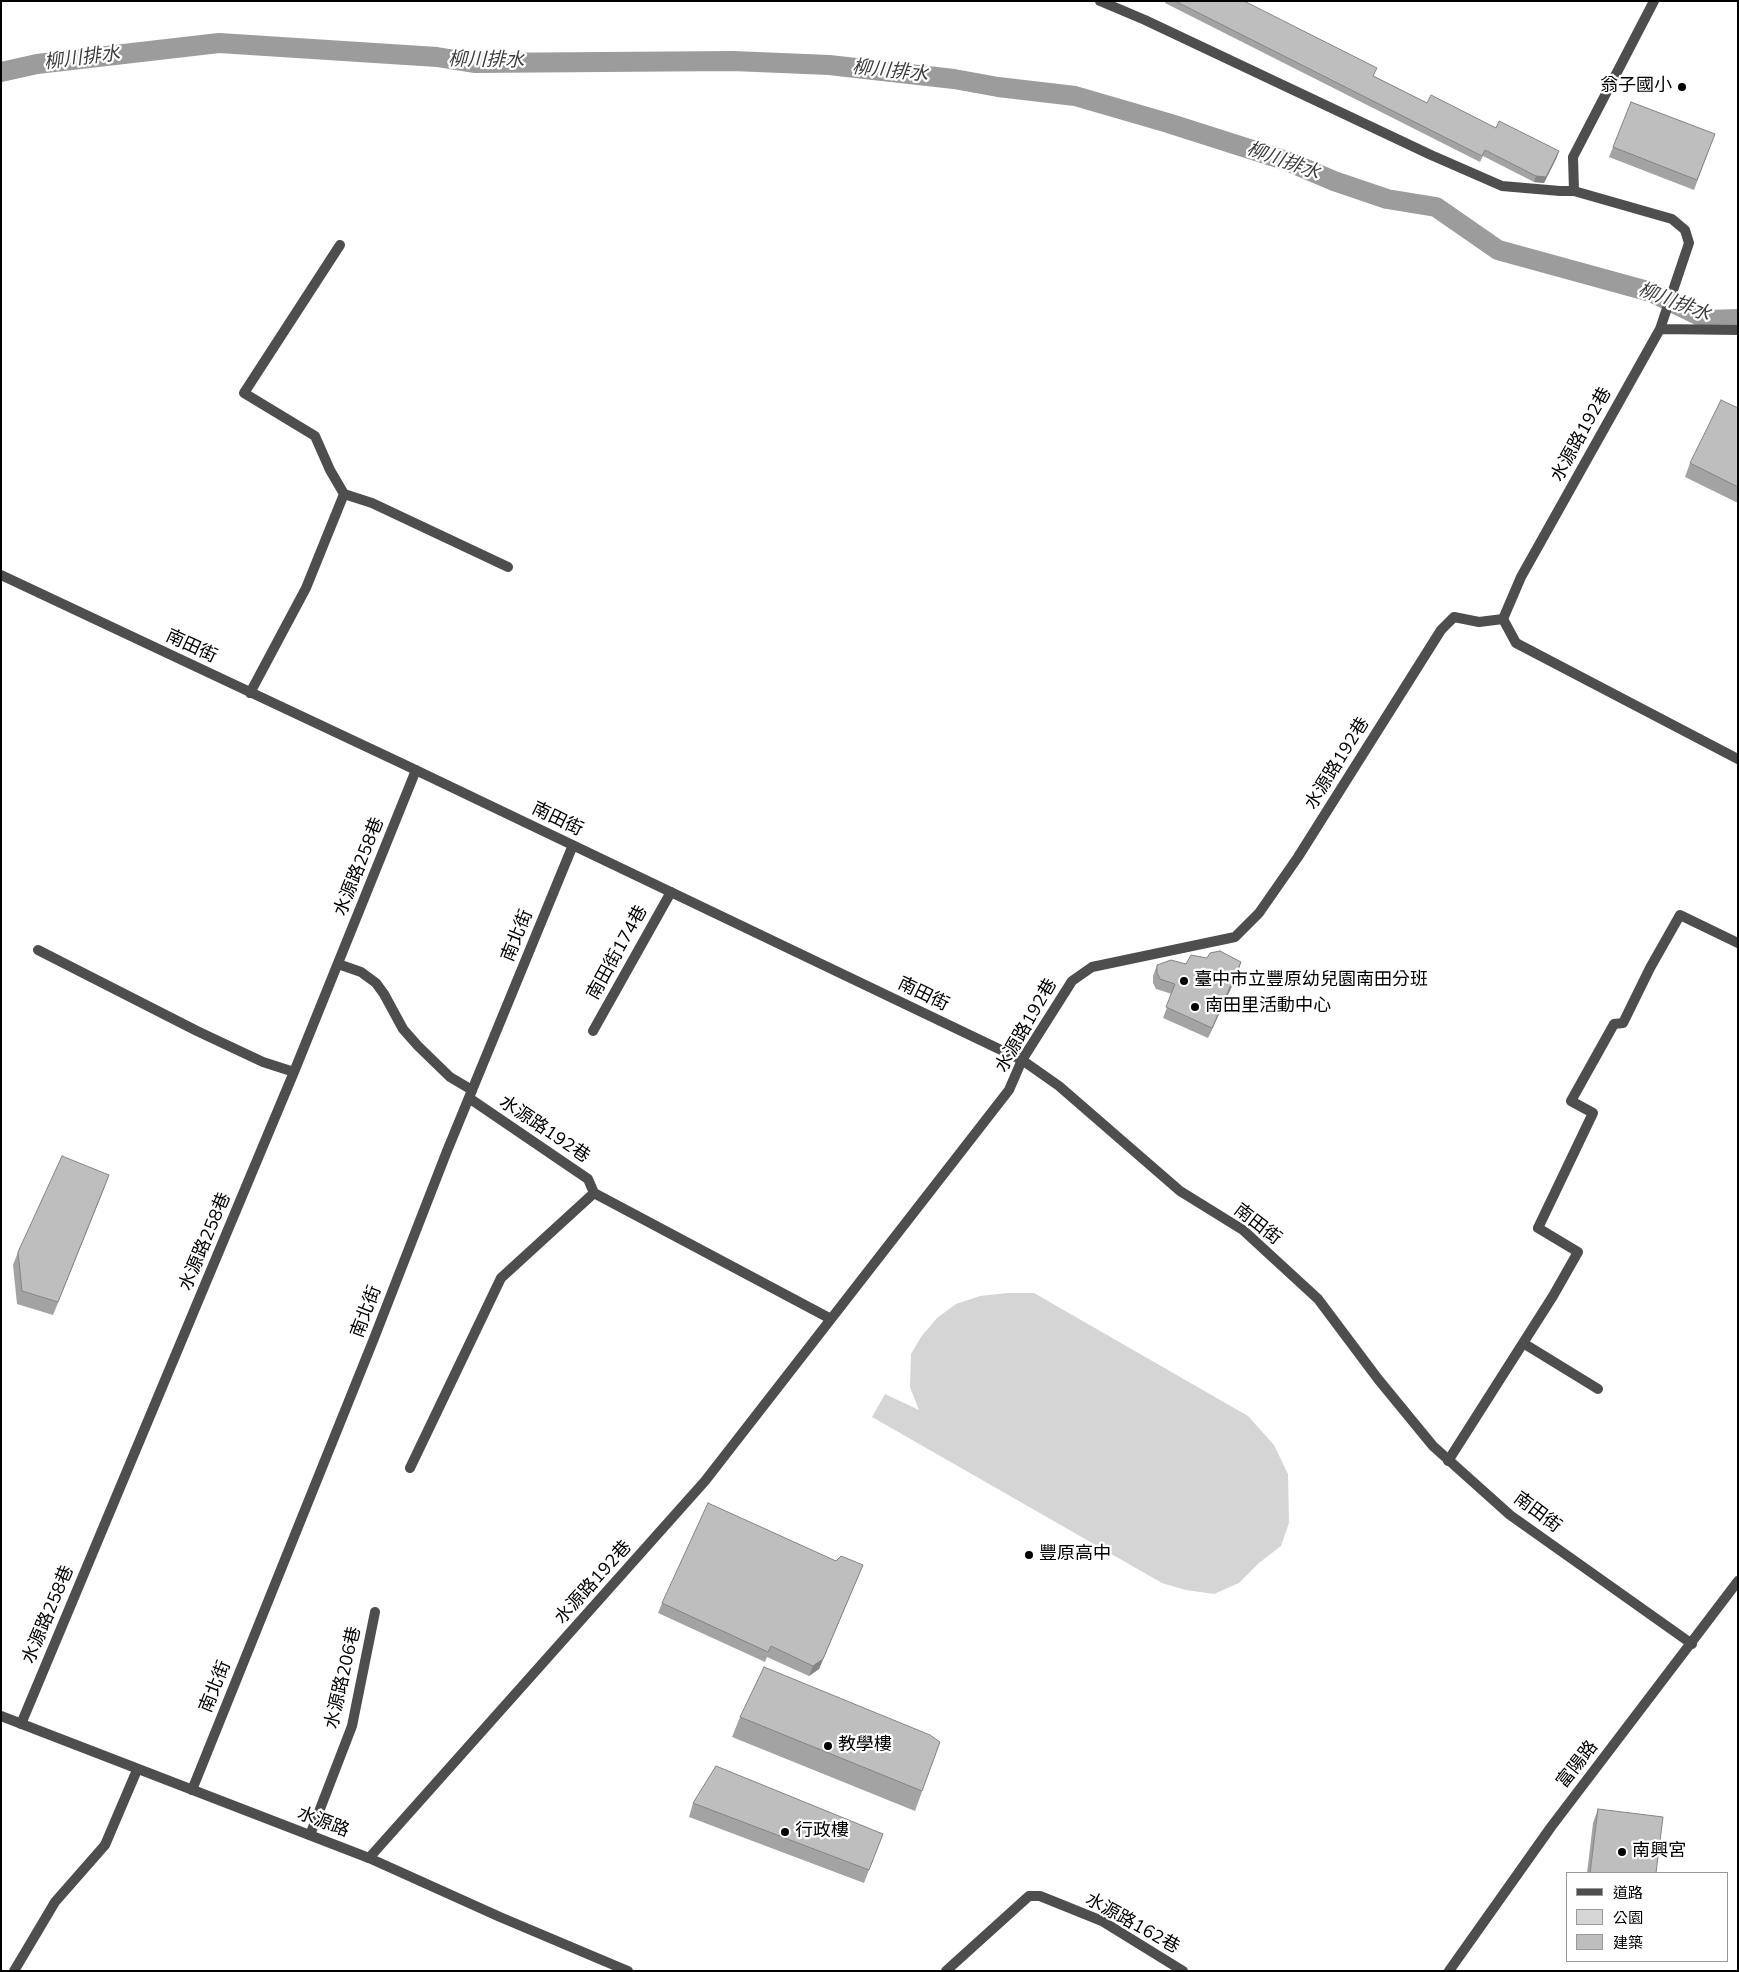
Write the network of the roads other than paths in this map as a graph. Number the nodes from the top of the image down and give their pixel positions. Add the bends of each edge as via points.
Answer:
1 (1100, 1) edge
2 (1654, 1) edge
3 (1574, 191) junction
4 (340, 245) dead end
5 (1660, 329) junction
6 (1738, 330) edge
7 (344, 494) junction
8 (508, 567) dead end
9 (1, 575) edge
10 (1503, 618) junction
11 (250, 693) junction
12 (1738, 759) edge
13 (416, 770) junction
14 (573, 845) junction
15 (671, 892) junction
16 (1738, 943) edge
17 (38, 950) dead end
18 (338, 964) junction
19 (593, 1031) dead end
20 (1022, 1060) junction
21 (294, 1072) junction
22 (470, 1094) junction
23 (594, 1194) junction
24 (831, 1319) junction
25 (1523, 1343) junction
26 (1598, 1389) dead end
27 (1448, 1460) junction
28 (410, 1468) dead end
29 (1738, 1581) edge
30 (375, 1612) dead end
31 (1692, 1644) junction
32 (1, 1716) edge
33 (21, 1724) junction
34 (137, 1770) junction
35 (192, 1790) junction
36 (310, 1835) junction
37 (369, 1858) junction
38 (14, 1971) edge
39 (628, 1971) edge
40 (946, 1971) edge
41 (1183, 1971) edge
42 (1449, 1971) edge

1 - 3 street, 水源路192巷 via 1502,186
2 - 3 street via 1573,156
3 - 5 street, 水源路192巷 via 1672,220 1685,230 1689,243
4 - 7 street via 244,393 315,436
5 - 6 street
5 - 10 street, 水源路192巷 via 1521,577
7 - 8 street via 372,503
7 - 11 street via 306,588
9 - 11 street, 南田街
10 - 12 street via 1516,644
10 - 20 street, 水源路192巷 via 1478,622 1454,617 1441,630 1298,857 1260,913 1235,937 1092,967 1072,982
11 - 13 street, 南田街
13 - 14 street, 南田街
13 - 18 street, 水源路258巷
14 - 15 street, 南田街
14 - 22 street, 南北街
15 - 19 street, 南田街174巷
15 - 20 street, 南田街
16 - 25 street via 1680,915 1623,1023 1614,1024 1571,1101 1593,1114 1538,1228 1578,1252
17 - 21 street via 196,1031 263,1062
18 - 21 street, 水源路258巷
18 - 22 street, 水源路192巷 via 360,972 376,983 403,1029
20 - 24 street, 水源路192巷 via 1008,1090
20 - 27 street, 南田街 via 1059,1086 1180,1191 1243,1230 1318,1299 1378,1379
21 - 33 street, 水源路258巷
22 - 23 street, 水源路192巷 via 588,1179
22 - 35 street, 南北街
23 - 24 street, 水源路192巷
23 - 28 street via 501,1278
24 - 37 street, 水源路192巷 via 705,1481
25 - 26 street
25 - 27 street
27 - 31 street, 南田街 via 1510,1515
29 - 31 street, 富陽路
30 - 36 street, 水源路206巷 via 352,1726
31 - 42 street, 富陽路 via 1551,1827
32 - 33 street, 水源路
33 - 34 street, 水源路
34 - 35 street, 水源路
34 - 38 street via 105,1845 55,1902
35 - 36 street, 水源路
36 - 37 street, 水源路
37 - 39 street, 水源路
40 - 41 street, 水源路162巷 via 1029,1896 1040,1896 1102,1921

